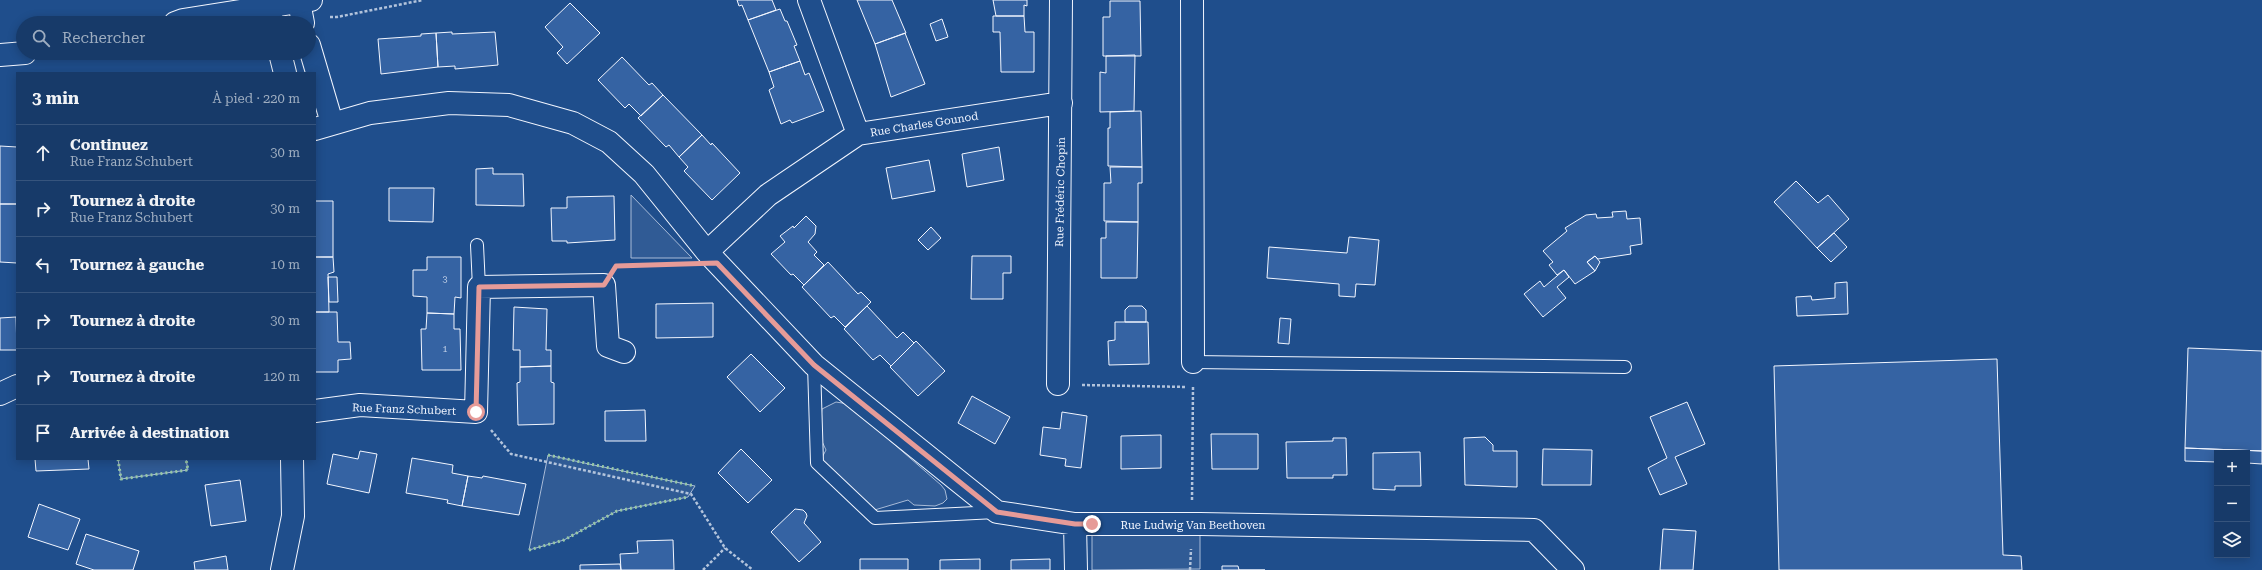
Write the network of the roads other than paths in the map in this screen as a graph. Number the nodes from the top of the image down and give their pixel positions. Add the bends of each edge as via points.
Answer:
1 (809, 0) edge
2 (1061, 0) edge
3 (1192, 0) edge
4 (304, 8) edge
5 (270, 16) edge
6 (16, 54) edge
7 (0, 55) edge
8 (282, 60) edge
9 (312, 60) edge
10 (285, 72) edge
11 (314, 72) edge
12 (316, 83) edge
13 (1061, 103) junction
14 (324, 126) edge
15 (858, 134) junction
16 (476, 245) dead end
17 (712, 258) junction
18 (479, 287) junction
19 (624, 352) dead end
20 (1193, 362) joint
21 (814, 365) junction
22 (1625, 367) dead end
23 (1058, 384) road end
24 (16, 386) edge
25 (0, 394) edge
26 (316, 410) edge
27 (292, 460) edge
28 (997, 512) junction
29 (1075, 524) junction
30 (282, 570) edge
31 (1076, 570) edge
32 (1573, 570) edge

1 - 15 street
2 - 13 street, Rue Frédéric Chopin
3 - 20 street
4 - 5 street
6 - 7 street
8 - 10 street
9 - 11 street
12 - 14 street
13 - 15 street, Rue Charles Gounod
13 - 23 street, Rue Frédéric Chopin
14 - 17 street via 370,113 449,103 509,105 573,122 609,142 644,174
15 - 17 street, Rue Charles Gounod via 768,195
16 - 18 lane
17 - 21 street
18 - 19 street via 604,285 608,346
18 - 26 street, Rue Franz Schubert via 476,412 360,405
20 - 22 lane
21 - 28 street
21 - 28 lane via 817,463 875,518
24 - 25 street
27 - 30 street via 293,516
28 - 29 street, Rue Ludwig Van Beethoven
29 - 31 street
29 - 32 street, Rue Ludwig Van Beethoven via 1534,530

